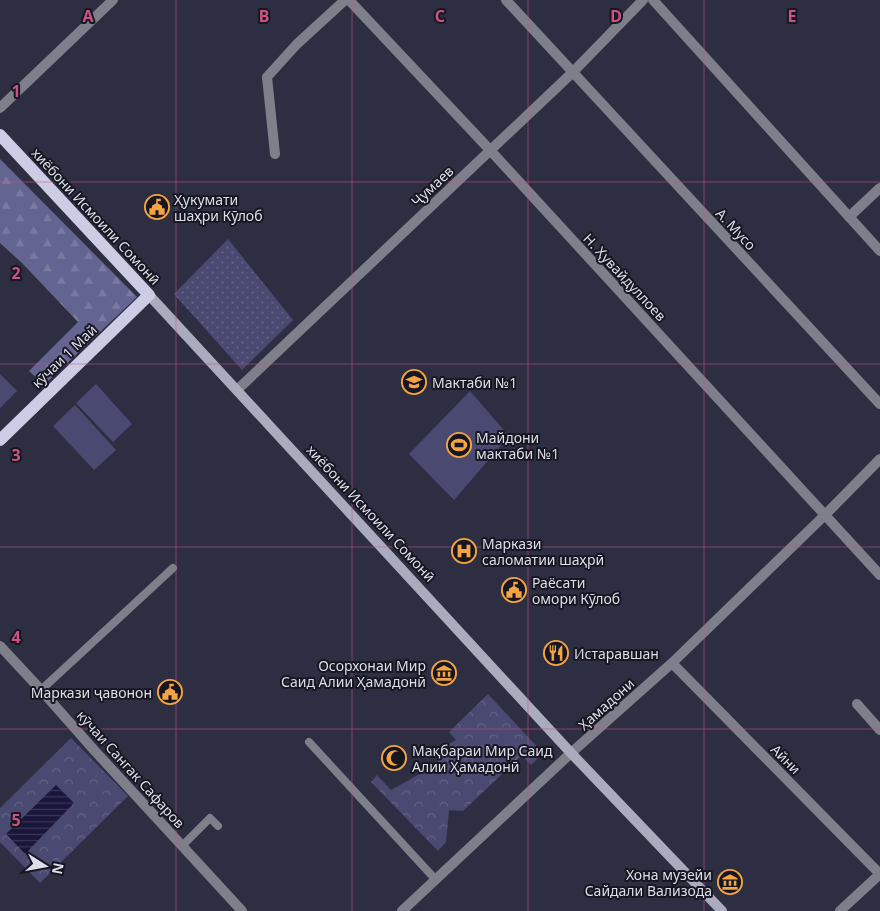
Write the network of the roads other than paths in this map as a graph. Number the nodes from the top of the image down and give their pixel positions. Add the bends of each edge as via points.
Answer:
1 (113, 0) edge
2 (345, 0) edge
3 (349, 0) edge
4 (506, 0) edge
5 (643, 0) edge
6 (653, 0) edge
7 (572, 73) junction
8 (0, 108) edge
9 (0, 135) edge
10 (490, 150) junction
11 (275, 154) dead end
12 (880, 188) edge
13 (849, 217) junction
14 (880, 251) edge
15 (149, 295) junction
16 (237, 390) junction
17 (880, 404) edge
18 (0, 440) edge
19 (880, 459) edge
20 (825, 514) junction
21 (173, 568) dead end
22 (880, 575) edge
23 (0, 646) edge
24 (672, 663) junction
25 (41, 690) junction
26 (857, 704) dead end
27 (880, 730) edge
28 (309, 742) dead end
29 (572, 753) junction
30 (218, 826) dead end
31 (182, 846) junction
32 (880, 874) edge
33 (436, 880) junction
34 (242, 911) edge
35 (402, 911) edge
36 (722, 911) edge
37 (840, 911) edge

1 - 8 street
2 - 11 street via 267,77
3 - 10 street, Н. Ҳувайдуллоев
4 - 7 street, А. Мусо
5 - 7 street, Ҷумаев
6 - 13 street
7 - 10 street, Ҷумаев
7 - 17 street, А. Мусо
9 - 15 main road, хиёбони Исмоили Сомонӣ
10 - 16 street, Ҷумаев
10 - 20 street, Н. Ҳувайдуллоев
12 - 13 street
13 - 14 street
15 - 16 main road, хиёбони Исмоили Сомонӣ
15 - 18 main road, кӯчаи 1 Май
16 - 29 main road, хиёбони Исмоили Сомонӣ
19 - 20 street, Ҳамадони
20 - 22 street, Н. Ҳувайдуллоев
20 - 24 street, Ҳамадони
21 - 25 street
23 - 25 street, кӯчаи Сангак Сафаров
24 - 29 street, Ҳамадони
24 - 32 street, Айни
25 - 31 street, кӯчаи Сангак Сафаров
26 - 27 street
28 - 33 street
29 - 33 street, Ҳамадони
29 - 36 main road, хиёбони Исмоили Сомонӣ
30 - 31 street via 210,818
31 - 34 street, кӯчаи Сангак Сафаров
32 - 37 street
33 - 35 street, Ҳамадони

